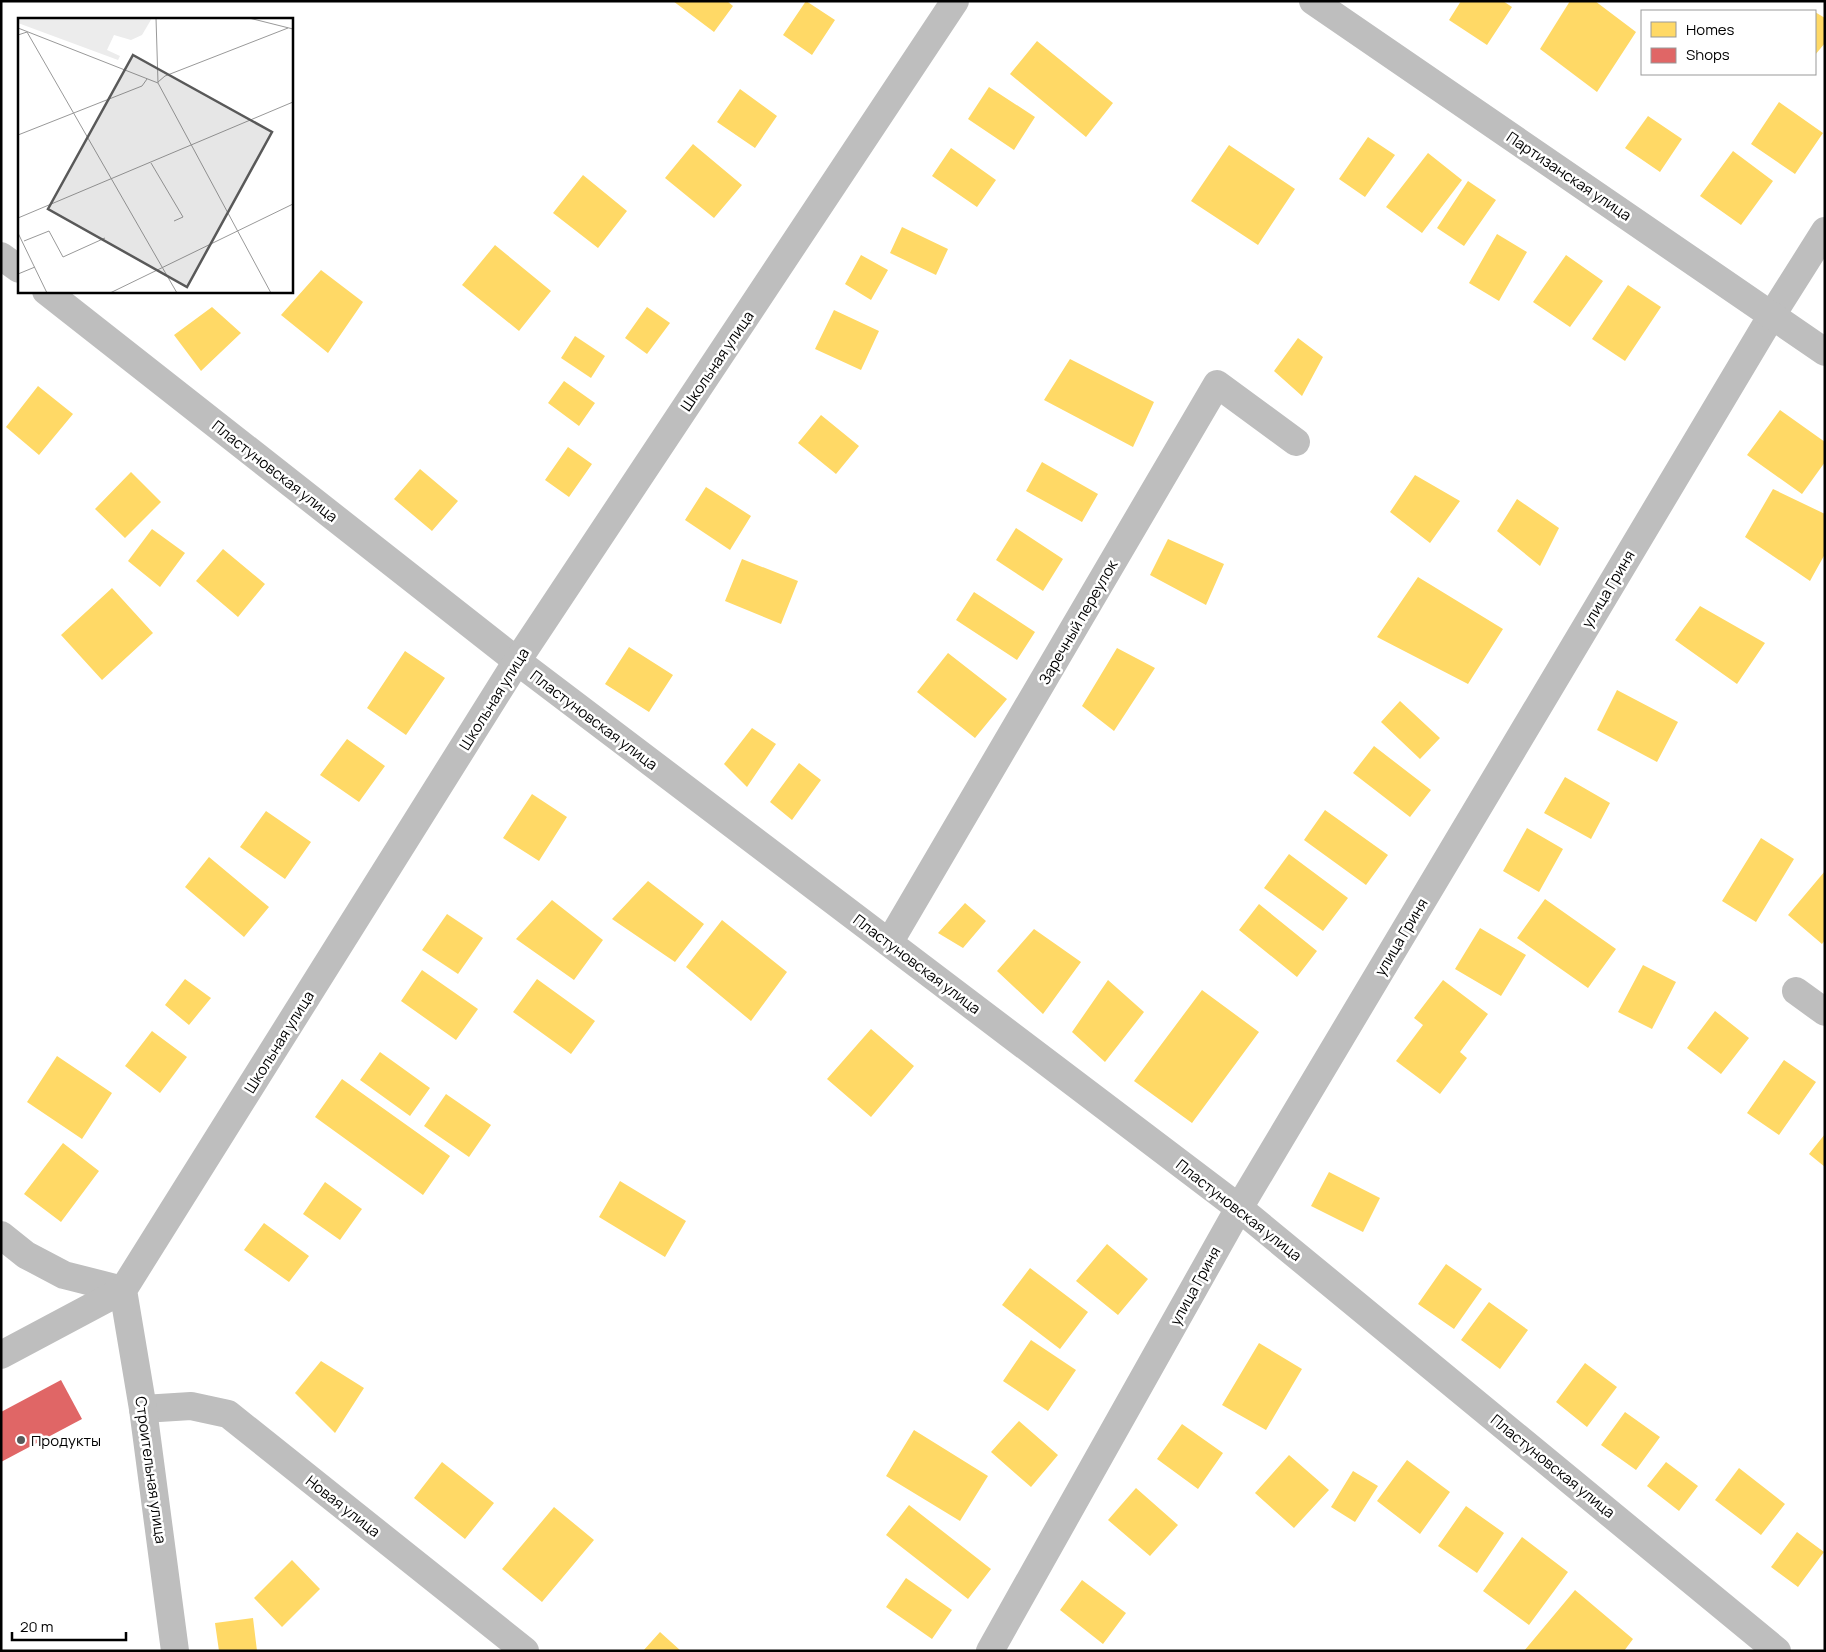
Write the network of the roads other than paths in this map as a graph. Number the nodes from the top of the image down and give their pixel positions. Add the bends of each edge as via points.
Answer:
1 (955, 1) edge
2 (1313, 1) edge
3 (1825, 231) edge
4 (1, 256) edge
5 (18, 269) edge
6 (47, 292) edge
7 (1772, 315) junction
8 (1825, 352) edge
9 (1296, 442) dead end
10 (517, 661) junction
11 (889, 943) junction
12 (1796, 991) dead end
13 (1825, 1012) edge
14 (1239, 1208) junction
15 (1, 1235) edge
16 (123, 1290) junction
17 (1, 1355) edge
18 (143, 1409) junction
19 (175, 1651) edge
20 (525, 1651) edge
21 (990, 1651) edge
22 (1777, 1651) edge

1 - 10 street, Школьная улица
2 - 7 street, Партизанская улица
3 - 7 street, улица Гриня
4 - 5 street
6 - 10 street, Пластуновская улица
7 - 8 street, Партизанская улица
7 - 14 street, улица Гриня
9 - 11 street, Заречный переулок via 1217,384
10 - 11 street, Пластуновская улица
10 - 16 street, Школьная улица
11 - 14 street, Пластуновская улица
12 - 13 street
14 - 21 street, улица Гриня
14 - 22 street, Пластуновская улица
15 - 16 street via 26,1255 64,1275
16 - 17 street, Школьная улица
16 - 18 street, Строительная улица
18 - 19 street, Строительная улица
18 - 20 street, Новая улица via 191,1406 228,1414

